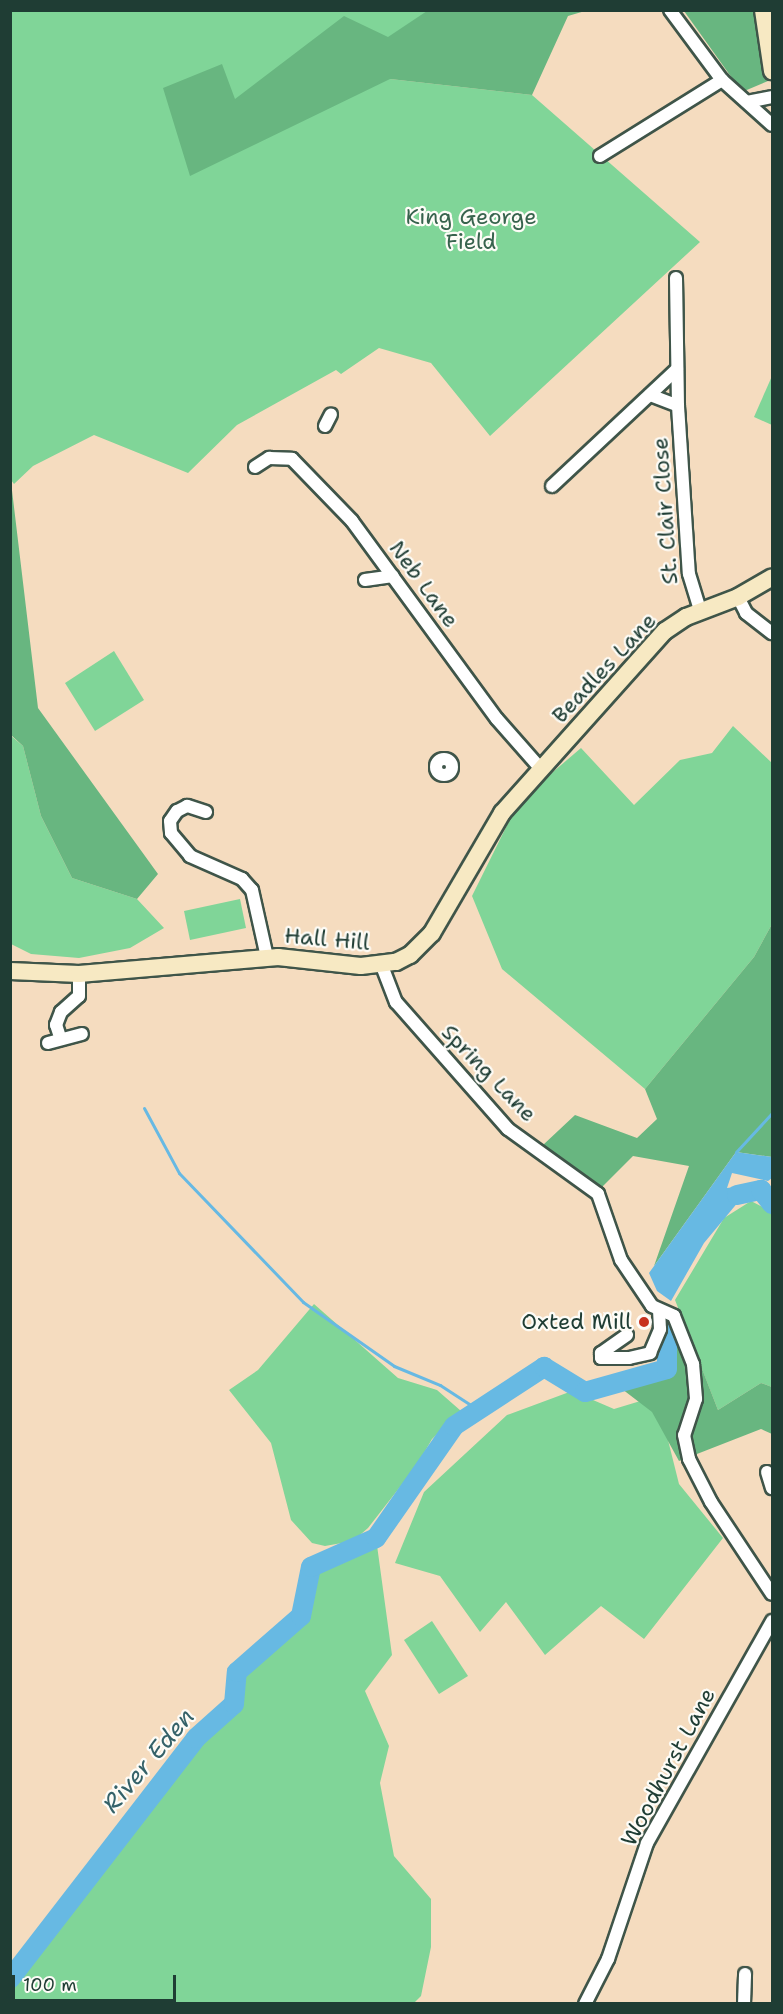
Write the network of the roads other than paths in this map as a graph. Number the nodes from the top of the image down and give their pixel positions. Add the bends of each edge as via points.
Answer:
1 (670, 10) edge
2 (762, 10) edge
3 (772, 71) edge
4 (722, 80) junction
5 (772, 97) edge
6 (747, 102) junction
7 (772, 125) edge
8 (600, 156) dead end
9 (676, 278) dead end
10 (677, 369) junction
11 (650, 395) junction
12 (678, 406) junction
13 (331, 414) dead end
14 (325, 426) dead end
15 (255, 467) dead end
16 (552, 486) dead end
17 (393, 576) junction
18 (772, 578) edge
19 (365, 580) dead end
20 (738, 597) junction
21 (700, 610) junction
22 (772, 633) edge
23 (541, 769) junction
24 (206, 812) dead end
25 (267, 957) junction
26 (382, 966) junction
27 (10, 970) edge
28 (80, 974) junction
29 (82, 1034) dead end
30 (60, 1037) junction
31 (48, 1043) dead end
32 (659, 1312) junction
33 (627, 1335) dead end
34 (766, 1472) dead end
35 (772, 1488) edge
36 (772, 1594) edge
37 (772, 1621) edge
38 (745, 1974) dead end
39 (585, 2004) edge
40 (744, 2004) edge

1 - 4 street
2 - 3 street
4 - 6 street
4 - 8 street
5 - 6 street
6 - 7 street
9 - 10 street, St. Clair Close
10 - 11 street, St. Clair Close
10 - 12 street, St. Clair Close
11 - 12 street, St. Clair Close
11 - 16 street, St. Clair Close
12 - 21 street, St. Clair Close via 689,574
13 - 14 street
15 - 17 street, Neb Lane via 269,458 292,459 352,521
17 - 19 street
17 - 23 street, Neb Lane via 497,719
18 - 20 street, Beadles Lane
20 - 21 street, Beadles Lane
20 - 22 street via 746,613
21 - 23 street, Beadles Lane via 665,631
23 - 26 street, Hall Hill via 485,836 423,944
24 - 25 street via 186,806 177,811 170,821 171,833 190,856 242,879 252,890
25 - 26 street, Hall Hill
25 - 28 street, Hall Hill
26 - 32 street, Spring Lane via 396,1002 508,1129 598,1194 621,1260
27 - 28 street, Hall Hill
28 - 30 street via 79,996 61,1012 56,1025
29 - 30 street
30 - 31 street
32 - 33 street via 660,1329 650,1353 601,1358 601,1353
32 - 36 street, Spring Lane via 674,1316 693,1364 696,1399 684,1435 689,1459 711,1502
34 - 35 street
37 - 39 street, Woodhurst Lane via 647,1843 608,1959
38 - 40 street

